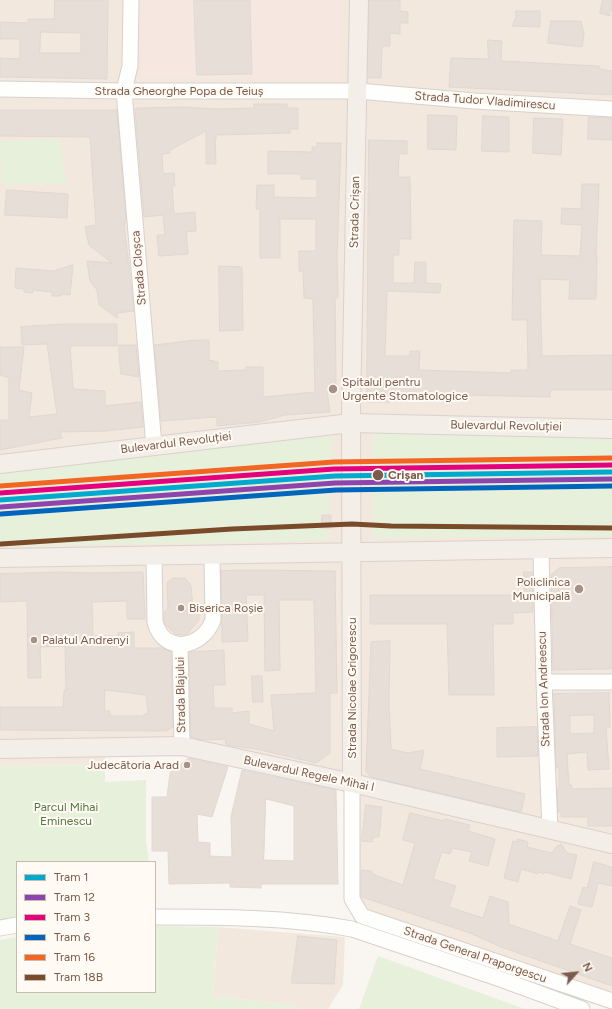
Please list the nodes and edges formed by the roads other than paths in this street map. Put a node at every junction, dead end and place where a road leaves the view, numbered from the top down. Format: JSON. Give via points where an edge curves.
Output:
{"nodes":[{"id":1,"x":131,"y":0,"type":"edge"},
{"id":2,"x":359,"y":0,"type":"edge"},
{"id":3,"x":0,"y":89,"type":"edge"},
{"id":4,"x":124,"y":91,"type":"junction"},
{"id":5,"x":358,"y":92,"type":"junction"},
{"id":6,"x":612,"y":109,"type":"edge"},
{"id":7,"x":351,"y":423,"type":"junction"},
{"id":8,"x":612,"y":429,"type":"edge"},
{"id":9,"x":154,"y":446,"type":"junction"},
{"id":10,"x":0,"y":464,"type":"edge"},
{"id":11,"x":612,"y":548,"type":"edge"},
{"id":12,"x":541,"y":550,"type":"junction"},
{"id":13,"x":352,"y":553,"type":"junction"},
{"id":14,"x":212,"y":555,"type":"junction"},
{"id":15,"x":154,"y":556,"type":"junction"},
{"id":16,"x":0,"y":558,"type":"edge"},
{"id":17,"x":180,"y":645,"type":"junction"},
{"id":18,"x":544,"y":682,"type":"junction"},
{"id":19,"x":612,"y":682,"type":"edge"},
{"id":20,"x":182,"y":746,"type":"junction"},
{"id":21,"x":0,"y":749,"type":"edge"},
{"id":22,"x":352,"y":783,"type":"junction"},
{"id":23,"x":550,"y":829,"type":"junction"},
{"id":24,"x":612,"y":844,"type":"edge"},
{"id":25,"x":362,"y":916,"type":"joint"},
{"id":26,"x":156,"y":917,"type":"edge"},
{"id":27,"x":16,"y":925,"type":"edge"},
{"id":28,"x":0,"y":928,"type":"edge"},
{"id":29,"x":612,"y":1001,"type":"edge"},
{"id":30,"x":582,"y":1009,"type":"edge"}],
"edges":[{"from":1,"to":4,"type":"street","name":"Strada Cloșca","via":[[130,66]]},
{"from":2,"to":5,"type":"main road","name":"Strada Crișan"},
{"from":3,"to":4,"type":"street","name":"Strada Gheorghe Popa de Teiuș"},
{"from":4,"to":5,"type":"street","name":"Strada Gheorghe Popa de Teiuș"},
{"from":4,"to":9,"type":"street","name":"Strada Cloșca"},
{"from":5,"to":6,"type":"street","name":"Strada Tudor Vladimirescu"},
{"from":5,"to":7,"type":"main road","name":"Strada Crișan"},
{"from":7,"to":8,"type":"main road","name":"Bulevardul Revoluției"},
{"from":7,"to":9,"type":"main road","name":"Bulevardul Revoluției"},
{"from":7,"to":13,"type":"main road"},
{"from":9,"to":10,"type":"main road","name":"Bulevardul Revoluției"},
{"from":11,"to":12,"type":"main road"},
{"from":12,"to":13,"type":"main road"},
{"from":12,"to":18,"type":"street","name":"Strada Ion Andreescu"},
{"from":13,"to":14,"type":"main road"},
{"from":13,"to":22,"type":"main road","name":"Strada Nicolae Grigorescu"},
{"from":14,"to":15,"type":"main road"},
{"from":14,"to":17,"type":"street","via":[[211,628],[201,638]]},
{"from":15,"to":16,"type":"main road"},
{"from":15,"to":17,"type":"street","via":[[155,622],[160,633],[170,642]]},
{"from":17,"to":20,"type":"street","name":"Strada Blajului"},
{"from":18,"to":19,"type":"street"},
{"from":18,"to":23,"type":"street","name":"Strada Ion Andreescu"},
{"from":20,"to":21,"type":"main road","name":"Bulevardul Regele Mihai I"},
{"from":20,"to":22,"type":"main road","name":"Bulevardul Regele Mihai I"},
{"from":22,"to":23,"type":"main road","name":"Bulevardul Regele Mihai I"},
{"from":22,"to":25,"type":"street","name":"Strada Nicolae Grigorescu","via":[[352,899]]},
{"from":23,"to":24,"type":"main road","name":"Bulevardul Regele Mihai I"},
{"from":25,"to":29,"type":"street","name":"Strada General Praporgescu"},
{"from":26,"to":30,"type":"street","via":[[281,920],[352,929]]},
{"from":27,"to":28,"type":"street"}]}
